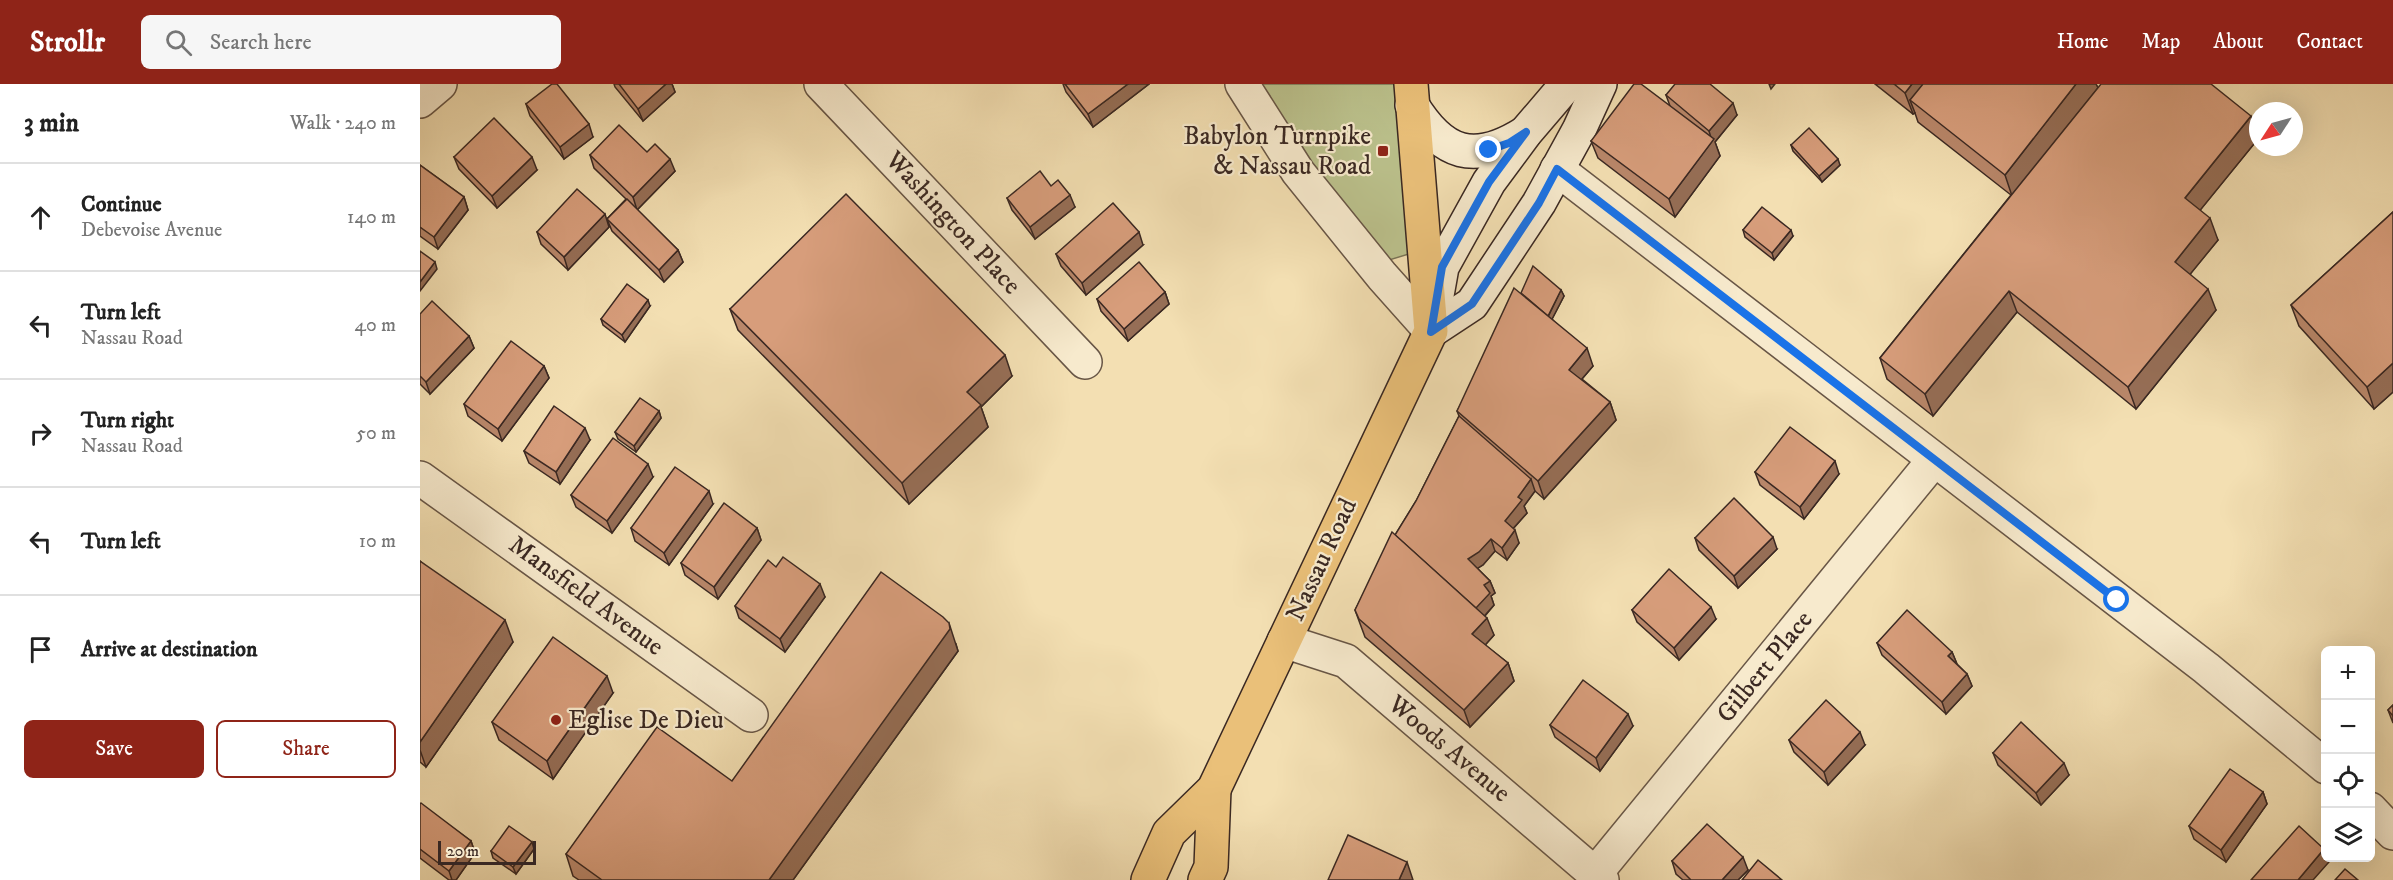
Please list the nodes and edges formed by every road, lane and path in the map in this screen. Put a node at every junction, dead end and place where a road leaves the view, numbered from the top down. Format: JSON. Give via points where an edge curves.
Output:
{"nodes":[{"id":1,"x":440,"y":84,"type":"edge"},
{"id":2,"x":821,"y":84,"type":"edge"},
{"id":3,"x":1242,"y":84,"type":"edge"},
{"id":4,"x":1567,"y":84,"type":"edge"},
{"id":5,"x":1600,"y":84,"type":"edge"},
{"id":6,"x":1411,"y":95,"type":"edge"},
{"id":7,"x":420,"y":101,"type":"edge"},
{"id":8,"x":1526,"y":132,"type":"junction"},
{"id":9,"x":1557,"y":169,"type":"junction"},
{"id":10,"x":1431,"y":332,"type":"junction"},
{"id":11,"x":1084,"y":362,"type":"dead end"},
{"id":12,"x":1934,"y":460,"type":"junction"},
{"id":13,"x":420,"y":478,"type":"edge"},
{"id":14,"x":1284,"y":641,"type":"junction"},
{"id":15,"x":751,"y":715,"type":"dead end"},
{"id":16,"x":2321,"y":764,"type":"edge"},
{"id":17,"x":1214,"y":789,"type":"junction"},
{"id":18,"x":2375,"y":814,"type":"edge"},
{"id":19,"x":2393,"y":833,"type":"edge"},
{"id":20,"x":1598,"y":877,"type":"edge"},
{"id":21,"x":1148,"y":880,"type":"edge"},
{"id":22,"x":1205,"y":880,"type":"edge"}],
"edges":[{"from":1,"to":7,"type":"street"},
{"from":2,"to":11,"type":"street","name":"Washington Place"},
{"from":3,"to":10,"type":"street","via":[[1298,172]]},
{"from":4,"to":8,"type":"street","name":"Nassau Road"},
{"from":5,"to":9,"type":"street"},
{"from":6,"to":8,"type":"street","via":[[1430,130],[1454,148],[1472,153],[1509,143]]},
{"from":6,"to":10,"type":"main road"},
{"from":8,"to":10,"type":"street","name":"Nassau Road","via":[[1489,182],[1442,267]]},
{"from":9,"to":10,"type":"street","via":[[1472,304]]},
{"from":9,"to":12,"type":"street"},
{"from":10,"to":14,"type":"main road","name":"Nassau Road"},
{"from":12,"to":16,"type":"street","via":[[2206,668]]},
{"from":12,"to":20,"type":"street","name":"Gilbert Place"},
{"from":13,"to":15,"type":"street","name":"Mansfield Avenue"},
{"from":14,"to":17,"type":"main road","name":"Nassau Road"},
{"from":14,"to":20,"type":"street","name":"Woods Avenue","via":[[1346,661]]},
{"from":17,"to":21,"type":"main road","name":"Nassau Road","via":[[1169,833]]},
{"from":17,"to":22,"type":"main road","name":"Nassau Road","via":[[1211,867]]},
{"from":18,"to":19,"type":"street"}]}
